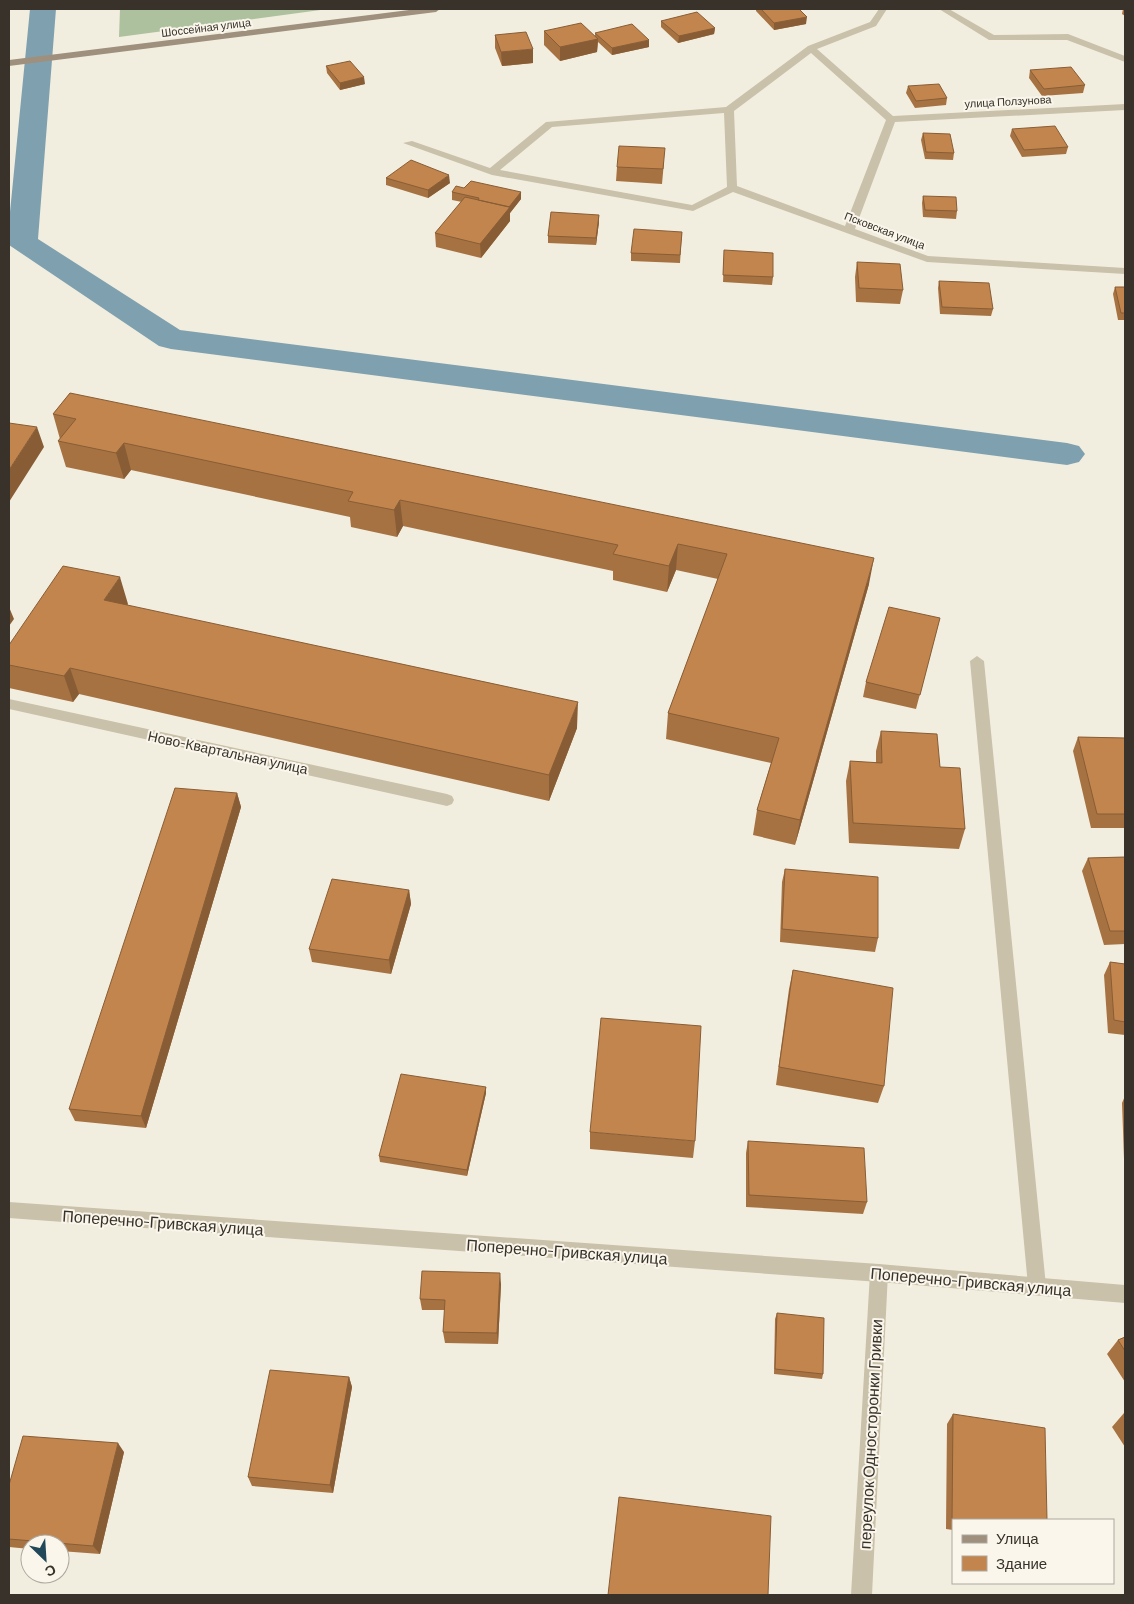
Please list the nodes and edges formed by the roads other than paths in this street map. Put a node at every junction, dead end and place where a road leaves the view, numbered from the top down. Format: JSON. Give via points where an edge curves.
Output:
{"nodes":[{"id":1,"x":436,"y":9,"type":"edge"},
{"id":2,"x":883,"y":9,"type":"edge"},
{"id":3,"x":942,"y":9,"type":"edge"},
{"id":4,"x":811,"y":48,"type":"junction"},
{"id":5,"x":1125,"y":60,"type":"edge"},
{"id":6,"x":9,"y":63,"type":"edge"},
{"id":7,"x":1125,"y":107,"type":"edge"},
{"id":8,"x":729,"y":110,"type":"junction"},
{"id":9,"x":892,"y":120,"type":"junction"},
{"id":10,"x":408,"y":143,"type":"dead end"},
{"id":11,"x":492,"y":172,"type":"junction"},
{"id":12,"x":732,"y":188,"type":"junction"},
{"id":13,"x":849,"y":230,"type":"junction"},
{"id":14,"x":1125,"y":271,"type":"edge"},
{"id":15,"x":977,"y":661,"type":"dead end"},
{"id":16,"x":9,"y":704,"type":"edge"},
{"id":17,"x":447,"y":800,"type":"dead end"},
{"id":18,"x":9,"y":1210,"type":"edge"},
{"id":19,"x":879,"y":1273,"type":"junction"},
{"id":20,"x":1037,"y":1286,"type":"junction"},
{"id":21,"x":1125,"y":1294,"type":"edge"},
{"id":22,"x":861,"y":1595,"type":"edge"}],
"edges":[{"from":1,"to":6,"type":"street","name":"Шоссейная улица"},
{"from":2,"to":4,"type":"street","via":[[873,24]]},
{"from":3,"to":5,"type":"street","via":[[992,38],[1068,38]]},
{"from":4,"to":8,"type":"street"},
{"from":4,"to":9,"type":"street"},
{"from":7,"to":9,"type":"street","name":"улица Ползунова"},
{"from":8,"to":11,"type":"street","via":[[549,124]]},
{"from":8,"to":12,"type":"street"},
{"from":9,"to":13,"type":"street"},
{"from":10,"to":11,"type":"street"},
{"from":11,"to":12,"type":"street","via":[[693,208]]},
{"from":12,"to":13,"type":"street","name":"Псковская улица"},
{"from":13,"to":14,"type":"street","name":"Псковская улица","via":[[927,259]]},
{"from":15,"to":20,"type":"street"},
{"from":16,"to":17,"type":"street","name":"Ново-Квартальная улица"},
{"from":18,"to":19,"type":"street","name":"Поперечно-Гривская улица"},
{"from":19,"to":20,"type":"street","name":"Поперечно-Гривская улица"},
{"from":19,"to":22,"type":"street","name":"переулок Односторонки Гривки"},
{"from":20,"to":21,"type":"street","name":"Поперечно-Гривская улица"}]}
